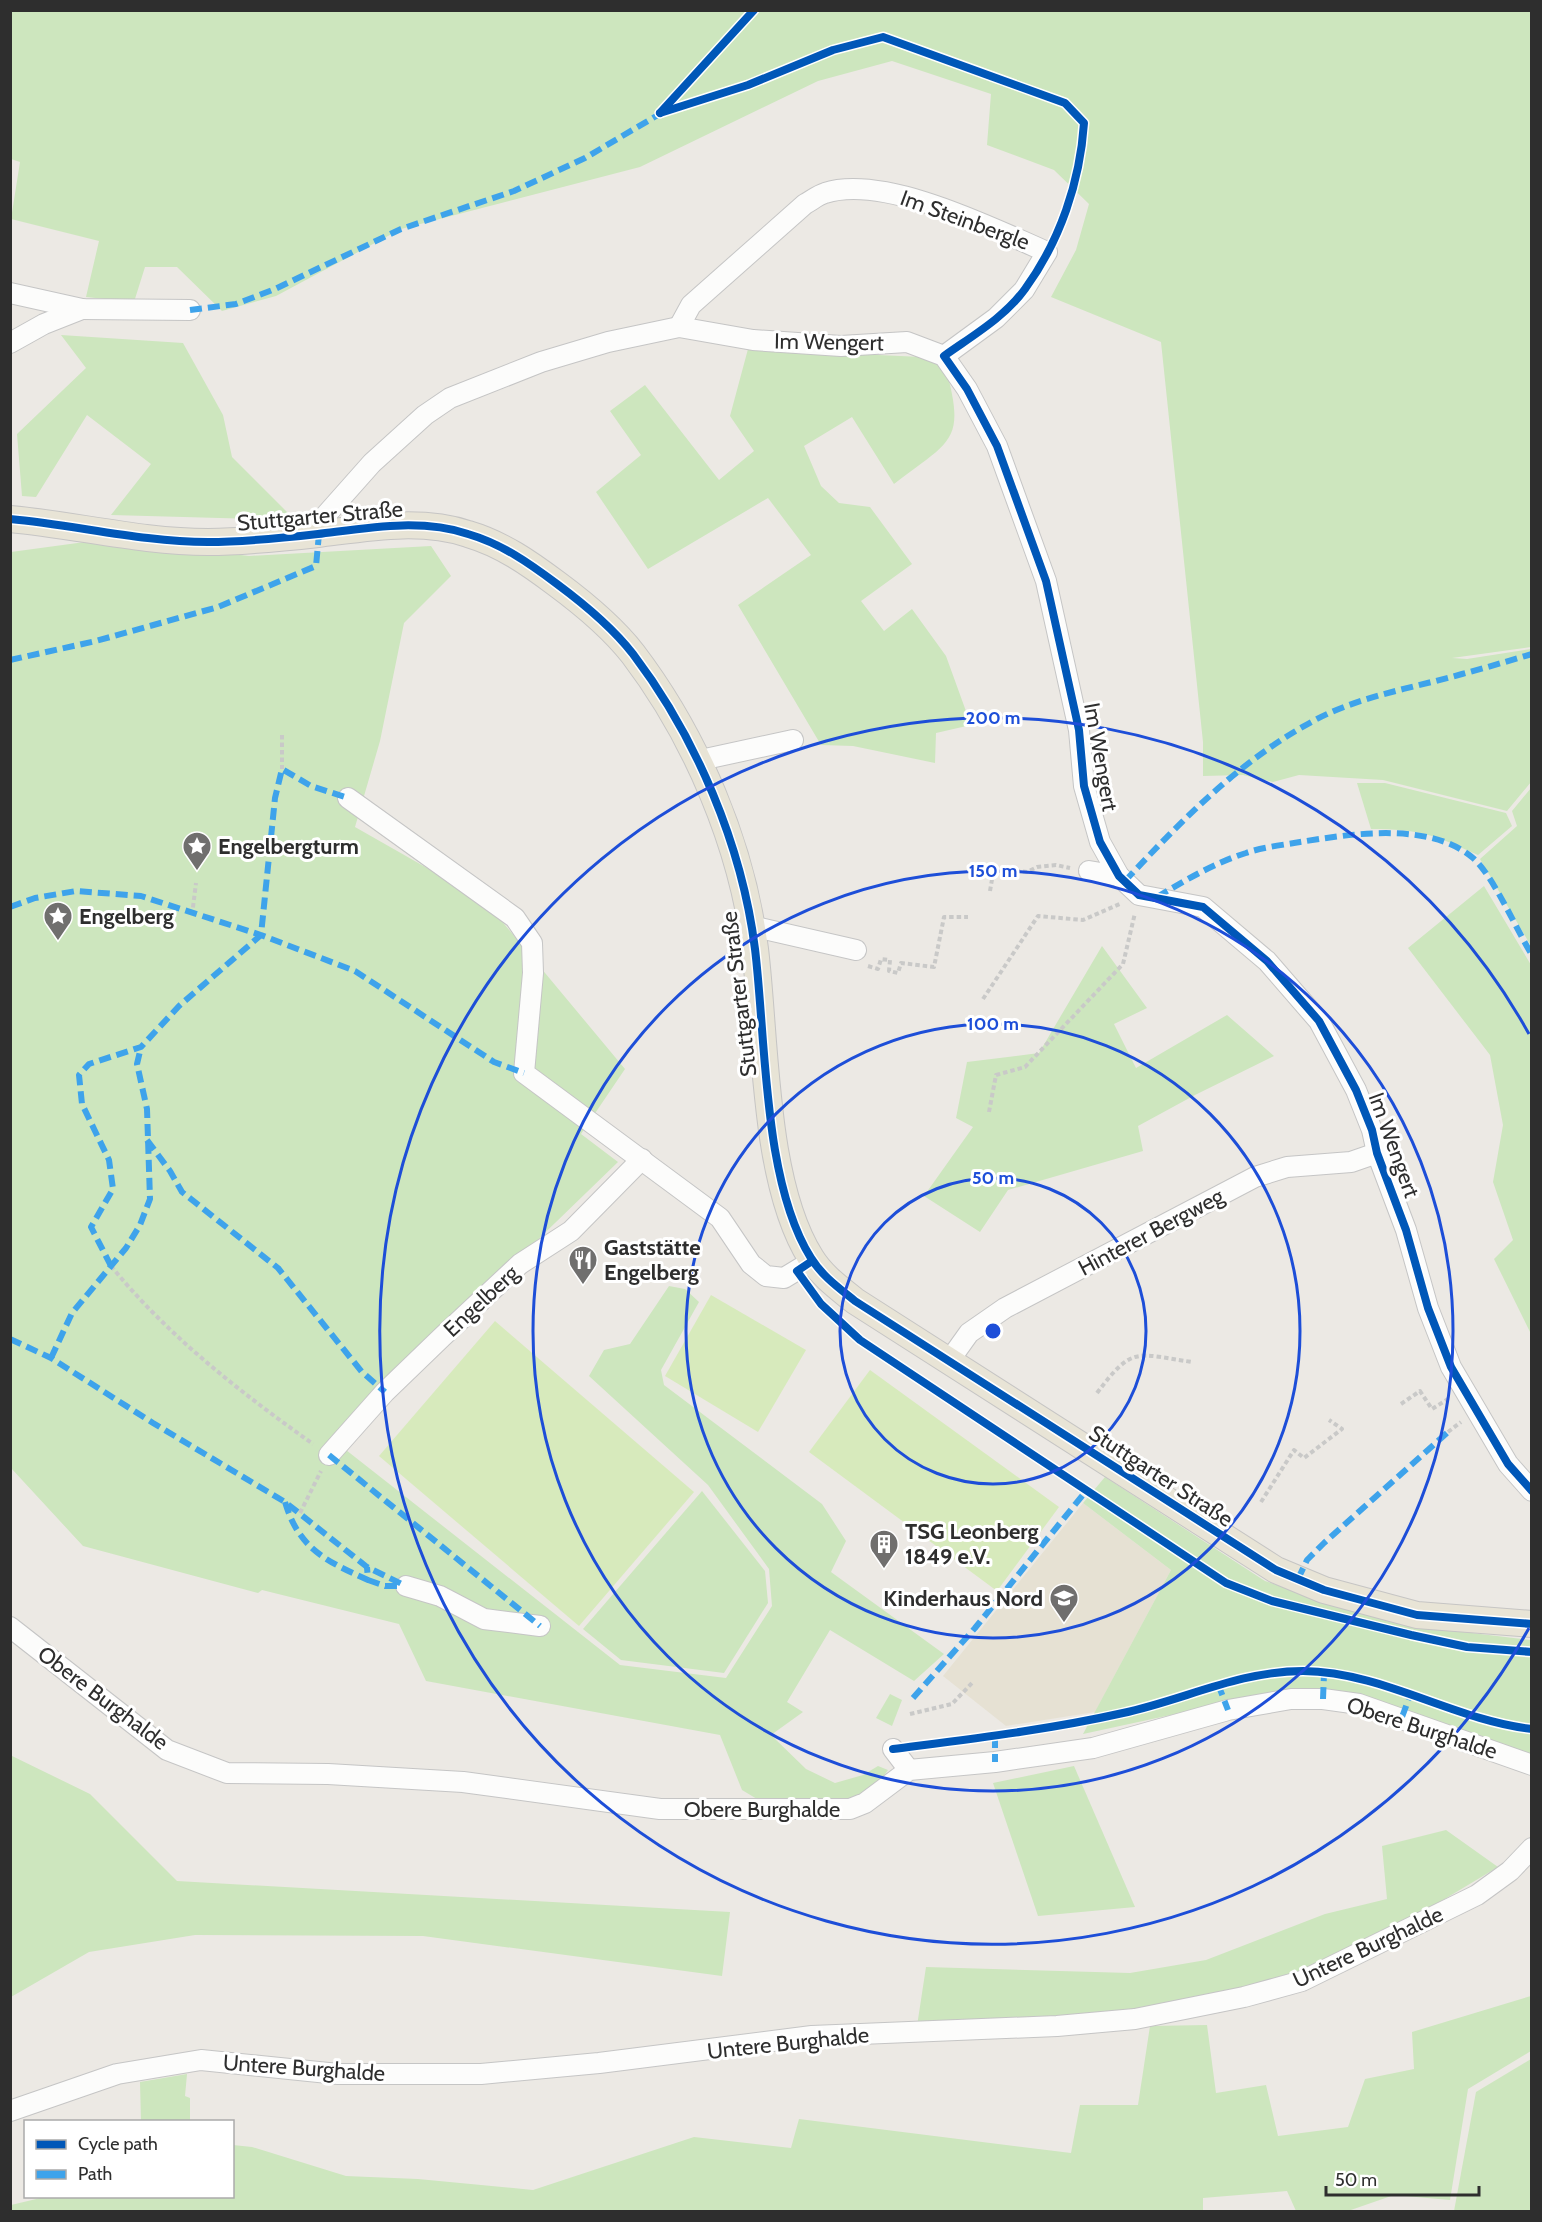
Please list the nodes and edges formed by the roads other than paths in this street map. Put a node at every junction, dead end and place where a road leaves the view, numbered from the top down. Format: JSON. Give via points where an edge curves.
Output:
{"nodes":[{"id":1,"x":10,"y":293,"type":"edge"},
{"id":2,"x":82,"y":309,"type":"junction"},
{"id":3,"x":190,"y":310,"type":"dead end"},
{"id":4,"x":679,"y":327,"type":"junction"},
{"id":5,"x":10,"y":343,"type":"edge"},
{"id":6,"x":944,"y":356,"type":"junction"},
{"id":7,"x":10,"y":519,"type":"edge"},
{"id":8,"x":320,"y":534,"type":"junction"},
{"id":9,"x":793,"y":740,"type":"dead end"},
{"id":10,"x":696,"y":760,"type":"junction"},
{"id":11,"x":348,"y":798,"type":"dead end"},
{"id":12,"x":1089,"y":871,"type":"road end"},
{"id":13,"x":1119,"y":876,"type":"junction"},
{"id":14,"x":751,"y":926,"type":"junction"},
{"id":15,"x":856,"y":950,"type":"road end"},
{"id":16,"x":1377,"y":1153,"type":"junction"},
{"id":17,"x":642,"y":1159,"type":"junction"},
{"id":18,"x":812,"y":1261,"type":"junction"},
{"id":19,"x":949,"y":1361,"type":"junction"},
{"id":20,"x":329,"y":1455,"type":"road end"},
{"id":21,"x":1532,"y":1491,"type":"edge"},
{"id":22,"x":406,"y":1586,"type":"dead end"},
{"id":23,"x":1532,"y":1624,"type":"edge"},
{"id":24,"x":540,"y":1626,"type":"dead end"},
{"id":25,"x":10,"y":1627,"type":"edge"},
{"id":26,"x":893,"y":1749,"type":"dead end"},
{"id":27,"x":1532,"y":1765,"type":"edge"},
{"id":28,"x":909,"y":1770,"type":"junction"},
{"id":29,"x":1532,"y":1848,"type":"edge"},
{"id":30,"x":10,"y":2111,"type":"edge"}],
"edges":[{"from":1,"to":2,"type":"street"},
{"from":2,"to":3,"type":"street"},
{"from":2,"to":5,"type":"street"},
{"from":4,"to":6,"type":"street","name":"Im Wengert","via":[[753,340],[841,346],[907,342]]},
{"from":4,"to":6,"type":"street","name":"Im Steinbergle","via":[[691,305],[805,204],[825,193],[892,193],[1047,252],[1024,290],[996,318]]},
{"from":4,"to":8,"type":"street","name":"Im Wengert","via":[[608,342],[542,362],[450,398],[372,463],[325,516]]},
{"from":6,"to":13,"type":"street","name":"Im Wengert","via":[[967,389],[997,446],[1046,581],[1078,730],[1084,786],[1100,842]]},
{"from":7,"to":8,"type":"main road","name":"Stuttgarter Straße","via":[[206,542]]},
{"from":8,"to":10,"type":"main road","name":"Stuttgarter Straße","via":[[370,527],[425,526],[465,532],[503,547],[580,601],[618,637],[663,700]]},
{"from":9,"to":10,"type":"street"},
{"from":10,"to":14,"type":"main road","name":"Stuttgarter Straße","via":[[725,827]]},
{"from":11,"to":17,"type":"street","via":[[515,918],[532,943],[524,1073]]},
{"from":12,"to":13,"type":"street"},
{"from":13,"to":16,"type":"street","name":"Im Wengert","via":[[1139,895],[1203,907],[1267,961],[1319,1021],[1356,1090]]},
{"from":14,"to":15,"type":"street"},
{"from":14,"to":18,"type":"main road","name":"Stuttgarter Straße","via":[[778,1164],[796,1232]]},
{"from":16,"to":19,"type":"street","name":"Hinterer Bergweg","via":[[1351,1162],[1287,1167],[1254,1177],[1005,1308],[969,1333]]},
{"from":16,"to":21,"type":"street","name":"Im Wengert","via":[[1451,1367],[1508,1464]]},
{"from":17,"to":18,"type":"street","via":[[720,1218],[751,1264],[766,1276],[784,1278]]},
{"from":17,"to":20,"type":"street","name":"Engelberg","via":[[571,1231],[520,1264],[450,1329],[385,1392]]},
{"from":18,"to":19,"type":"main road","name":"Stuttgarter Straße","via":[[855,1301]]},
{"from":19,"to":23,"type":"main road","name":"Stuttgarter Straße","via":[[1276,1570],[1324,1590],[1417,1615]]},
{"from":22,"to":24,"type":"street","via":[[440,1596],[484,1619]]},
{"from":25,"to":28,"type":"street","name":"Obere Burghalde","via":[[167,1750],[227,1773],[463,1782],[660,1809],[850,1809],[865,1803]]},
{"from":26,"to":28,"type":"street"},
{"from":27,"to":28,"type":"street","name":"Obere Burghalde","via":[[1391,1714],[1323,1699],[1258,1703],[1093,1748]]},
{"from":29,"to":30,"type":"street","name":"Untere Burghalde","via":[[1478,1895],[1302,1981],[1135,2019],[812,2036],[481,2074],[338,2074],[201,2060],[117,2074]]}]}
